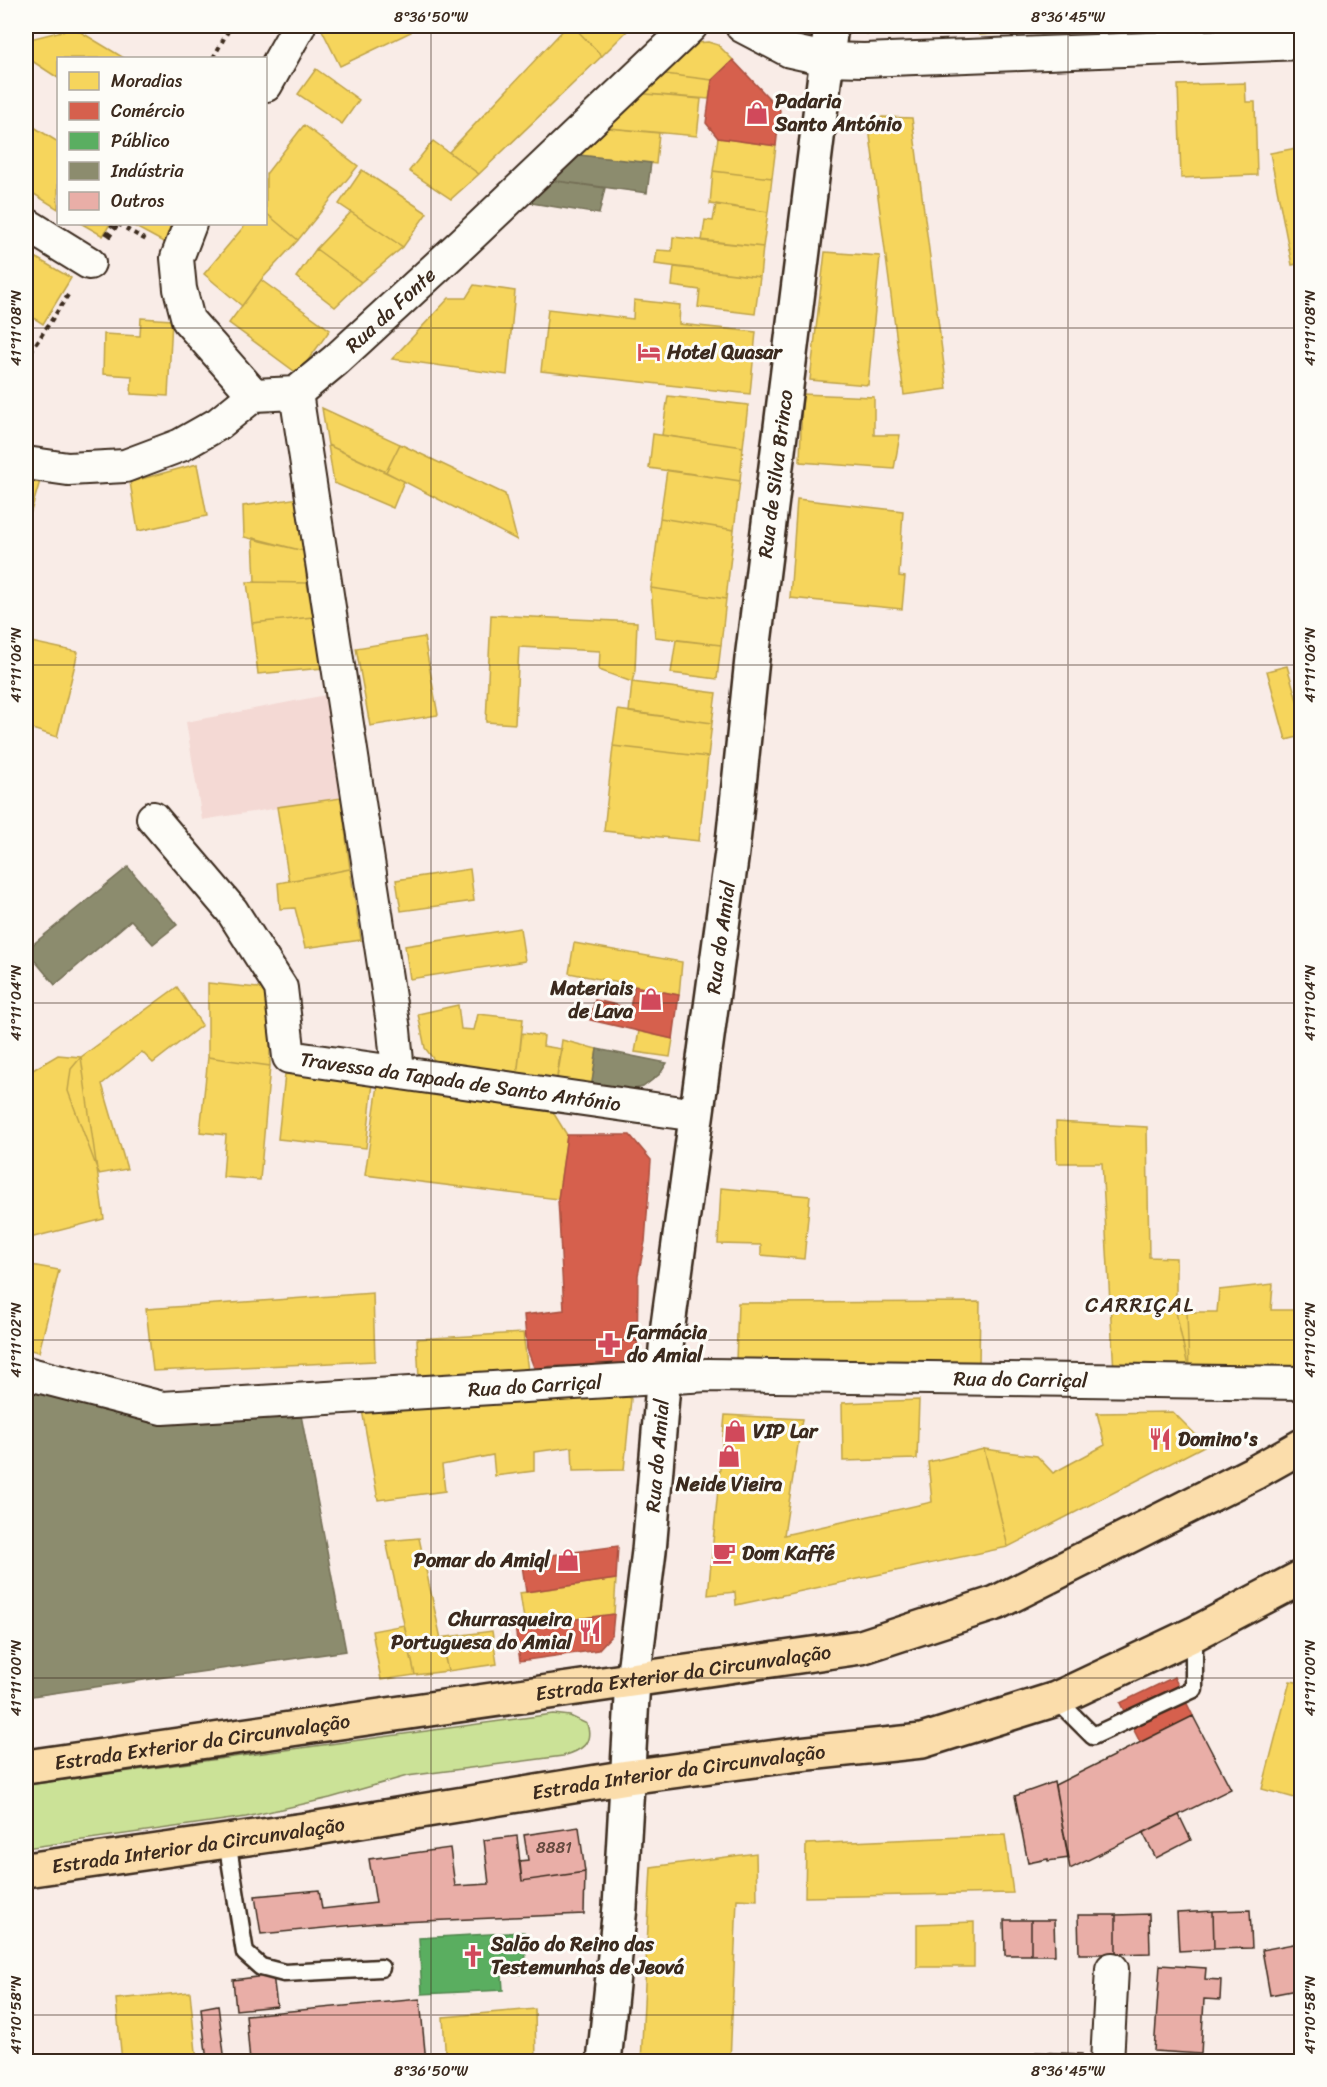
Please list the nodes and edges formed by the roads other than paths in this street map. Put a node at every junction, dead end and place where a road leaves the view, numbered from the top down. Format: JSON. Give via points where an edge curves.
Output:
{"nodes":[{"id":1,"x":299,"y":26,"type":"edge"},
{"id":2,"x":691,"y":26,"type":"edge"},
{"id":3,"x":742,"y":26,"type":"edge"},
{"id":4,"x":831,"y":26,"type":"edge"},
{"id":5,"x":1298,"y":37,"type":"edge"},
{"id":6,"x":826,"y":58,"type":"junction"},
{"id":7,"x":267,"y":83,"type":"edge"},
{"id":8,"x":26,"y":224,"type":"edge"},
{"id":9,"x":190,"y":225,"type":"edge"},
{"id":10,"x":89,"y":263,"type":"dead end"},
{"id":11,"x":296,"y":393,"type":"junction"},
{"id":12,"x":254,"y":395,"type":"junction"},
{"id":13,"x":26,"y":462,"type":"edge"},
{"id":14,"x":153,"y":818,"type":"dead end"},
{"id":15,"x":732,"y":852,"type":"joint"},
{"id":16,"x":398,"y":1072,"type":"junction"},
{"id":17,"x":696,"y":1115,"type":"junction"},
{"id":18,"x":26,"y":1373,"type":"edge"},
{"id":19,"x":662,"y":1378,"type":"junction"},
{"id":20,"x":1302,"y":1383,"type":"edge"},
{"id":21,"x":1302,"y":1446,"type":"edge"},
{"id":22,"x":1302,"y":1577,"type":"edge"},
{"id":23,"x":1194,"y":1634,"type":"junction"},
{"id":24,"x":633,"y":1680,"type":"junction"},
{"id":25,"x":1056,"y":1699,"type":"junction"},
{"id":26,"x":26,"y":1767,"type":"edge"},
{"id":27,"x":628,"y":1778,"type":"junction"},
{"id":28,"x":227,"y":1841,"type":"junction"},
{"id":29,"x":26,"y":1870,"type":"edge"},
{"id":30,"x":381,"y":1968,"type":"dead end"},
{"id":31,"x":1112,"y":1969,"type":"dead end"},
{"id":32,"x":604,"y":2061,"type":"edge"},
{"id":33,"x":1107,"y":2061,"type":"edge"}],
"edges":[{"from":1,"to":7,"type":"street"},
{"from":2,"to":11,"type":"street","name":"Rua da Fonte","via":[[455,250]]},
{"from":3,"to":6,"type":"street","via":[[790,51]]},
{"from":4,"to":6,"type":"main road","name":"Rua de Silva Brinco"},
{"from":5,"to":6,"type":"street","via":[[864,60]]},
{"from":6,"to":15,"type":"main road","name":"Rua de Silva Brinco"},
{"from":8,"to":10,"type":"street"},
{"from":9,"to":12,"type":"street","via":[[177,258],[188,320]]},
{"from":11,"to":12,"type":"street"},
{"from":11,"to":16,"type":"street"},
{"from":12,"to":13,"type":"street","via":[[218,424],[181,446],[125,465],[68,469]]},
{"from":14,"to":16,"type":"street","name":"Travessa da Tapada de Santo António","via":[[232,911],[281,988],[289,1056]]},
{"from":15,"to":17,"type":"main road","name":"Rua do Amial"},
{"from":16,"to":17,"type":"street","name":"Travessa da Tapada de Santo António"},
{"from":17,"to":19,"type":"main road","name":"Rua do Amial"},
{"from":18,"to":19,"type":"street","name":"Rua do Carriçal","via":[[162,1408]]},
{"from":19,"to":20,"type":"street","name":"Rua do Carriçal","via":[[707,1375]]},
{"from":19,"to":24,"type":"main road","name":"Rua do Amial","via":[[649,1551]]},
{"from":21,"to":24,"type":"main road","name":"Estrada Exterior da Circunvalação","via":[[996,1603],[861,1647]]},
{"from":22,"to":23,"type":"main road","name":"Estrada Interior da Circunvalação"},
{"from":23,"to":25,"type":"main road","name":"Estrada Interior da Circunvalação"},
{"from":23,"to":25,"type":"lane","via":[[1194,1689],[1173,1699],[1093,1736]]},
{"from":24,"to":26,"type":"main road","name":"Estrada Exterior da Circunvalação"},
{"from":24,"to":27,"type":"main road","name":"Rua do Amial"},
{"from":25,"to":27,"type":"main road","name":"Estrada Interior da Circunvalação","via":[[922,1741]]},
{"from":27,"to":28,"type":"main road","name":"Estrada Interior da Circunvalação"},
{"from":27,"to":32,"type":"main road","name":"Rua do Amial"},
{"from":28,"to":29,"type":"main road","name":"Estrada Interior da Circunvalação"},
{"from":28,"to":30,"type":"lane","via":[[245,1953],[261,1967],[284,1973]]},
{"from":31,"to":33,"type":"street"}]}
